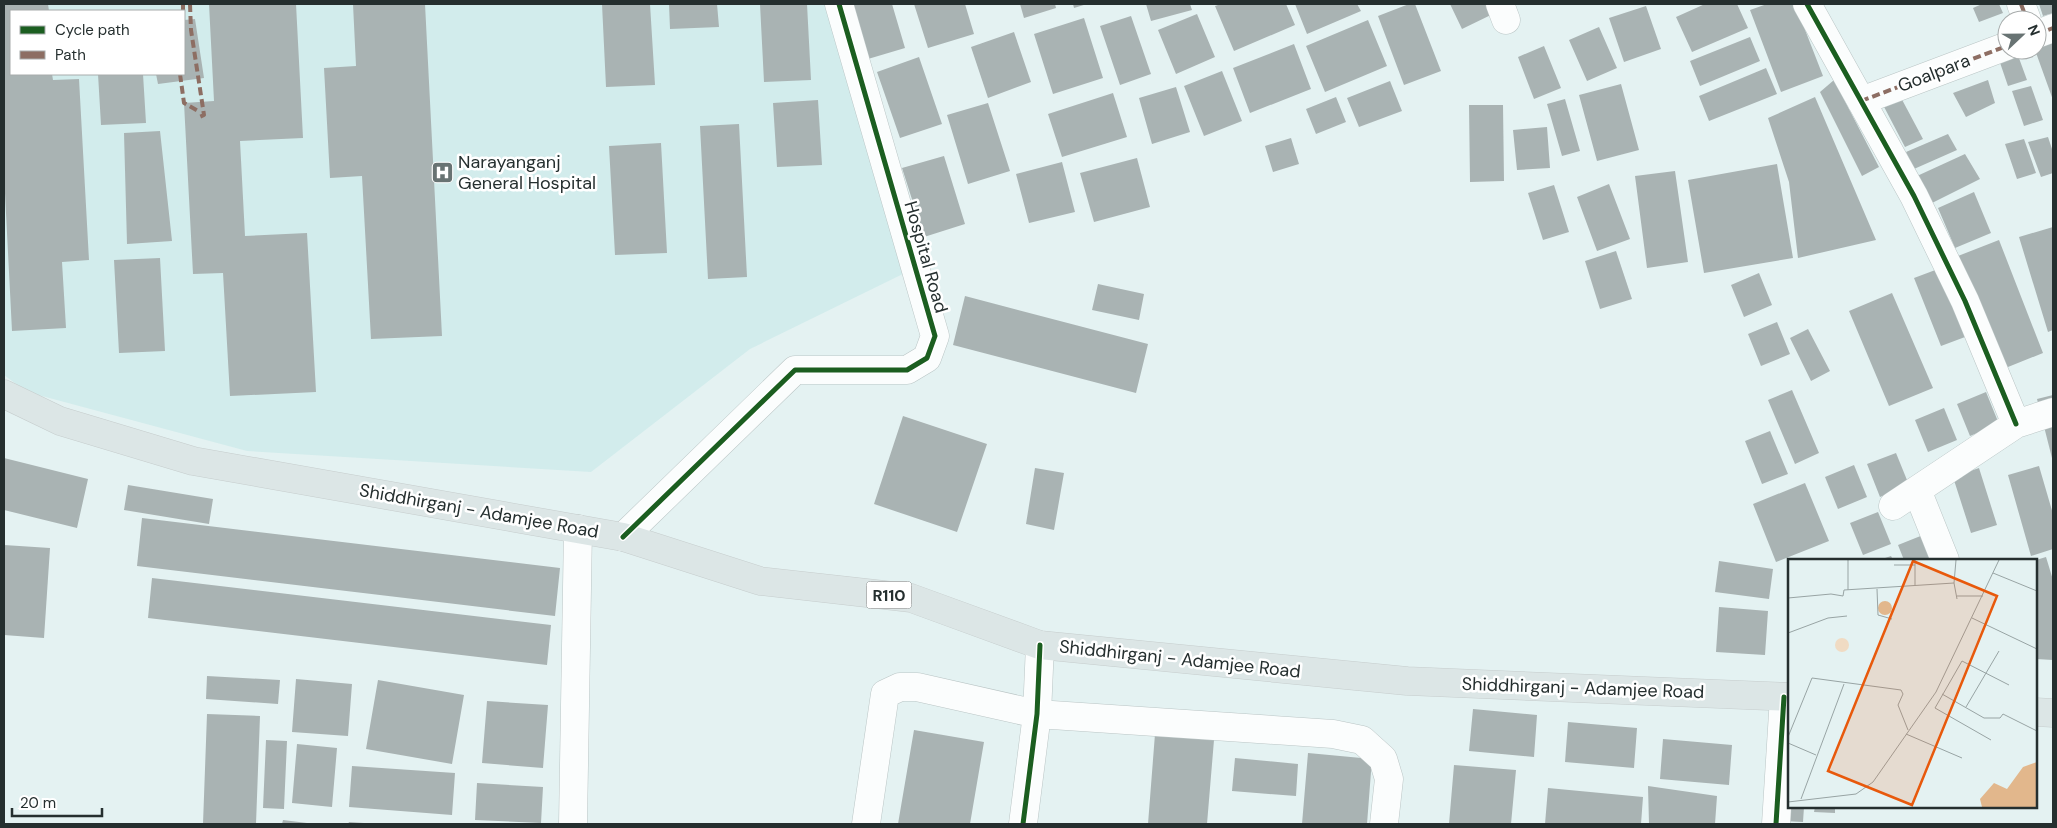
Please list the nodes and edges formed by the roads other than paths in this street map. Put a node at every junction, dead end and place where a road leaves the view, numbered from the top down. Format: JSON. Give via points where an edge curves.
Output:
{"nodes":[{"id":1,"x":840,"y":4,"type":"edge"},
{"id":2,"x":1807,"y":4,"type":"edge"},
{"id":3,"x":1997,"y":50,"type":"edge"},
{"id":4,"x":1861,"y":101,"type":"junction"},
{"id":5,"x":4,"y":394,"type":"edge"},
{"id":6,"x":2053,"y":412,"type":"edge"},
{"id":7,"x":2016,"y":424,"type":"junction"},
{"id":8,"x":1917,"y":490,"type":"junction"},
{"id":9,"x":1893,"y":506,"type":"dead end"},
{"id":10,"x":578,"y":529,"type":"junction"},
{"id":11,"x":623,"y":537,"type":"junction"},
{"id":12,"x":1945,"y":559,"type":"edge"},
{"id":13,"x":1040,"y":645,"type":"junction"},
{"id":14,"x":1786,"y":697,"type":"edge"},
{"id":15,"x":2037,"y":712,"type":"edge"},
{"id":16,"x":2053,"y":713,"type":"edge"},
{"id":17,"x":1037,"y":714,"type":"junction"},
{"id":18,"x":573,"y":824,"type":"edge"},
{"id":19,"x":866,"y":824,"type":"edge"},
{"id":20,"x":1023,"y":824,"type":"edge"},
{"id":21,"x":1384,"y":824,"type":"edge"},
{"id":22,"x":1776,"y":824,"type":"edge"}],
"edges":[{"from":1,"to":11,"type":"street","name":"Hospital Road","via":[[935,336],[926,358],[907,370],[795,370]]},
{"from":2,"to":4,"type":"street"},
{"from":3,"to":4,"type":"street","name":"Goalpara"},
{"from":4,"to":7,"type":"street","via":[[1914,196],[1965,301]]},
{"from":5,"to":10,"type":"main road","name":"Shiddhirganj - Adamjee Road","number":"R110","via":[[60,421],[194,461]]},
{"from":6,"to":7,"type":"street"},
{"from":7,"to":8,"type":"street"},
{"from":8,"to":9,"type":"street"},
{"from":8,"to":12,"type":"street"},
{"from":10,"to":11,"type":"main road","name":"Shiddhirganj - Adamjee Road","number":"R110"},
{"from":10,"to":18,"type":"street"},
{"from":11,"to":13,"type":"main road","name":"Shiddhirganj - Adamjee Road","number":"R110","via":[[760,581],[911,598]]},
{"from":13,"to":14,"type":"main road","name":"Shiddhirganj - Adamjee Road","number":"R110","via":[[1407,681]]},
{"from":13,"to":17,"type":"street"},
{"from":14,"to":22,"type":"street"},
{"from":15,"to":16,"type":"main road"},
{"from":17,"to":19,"type":"street","via":[[917,687],[900,687],[885,694]]},
{"from":17,"to":20,"type":"street"},
{"from":17,"to":21,"type":"street","via":[[1333,734],[1362,740],[1383,758],[1389,779]]}]}
